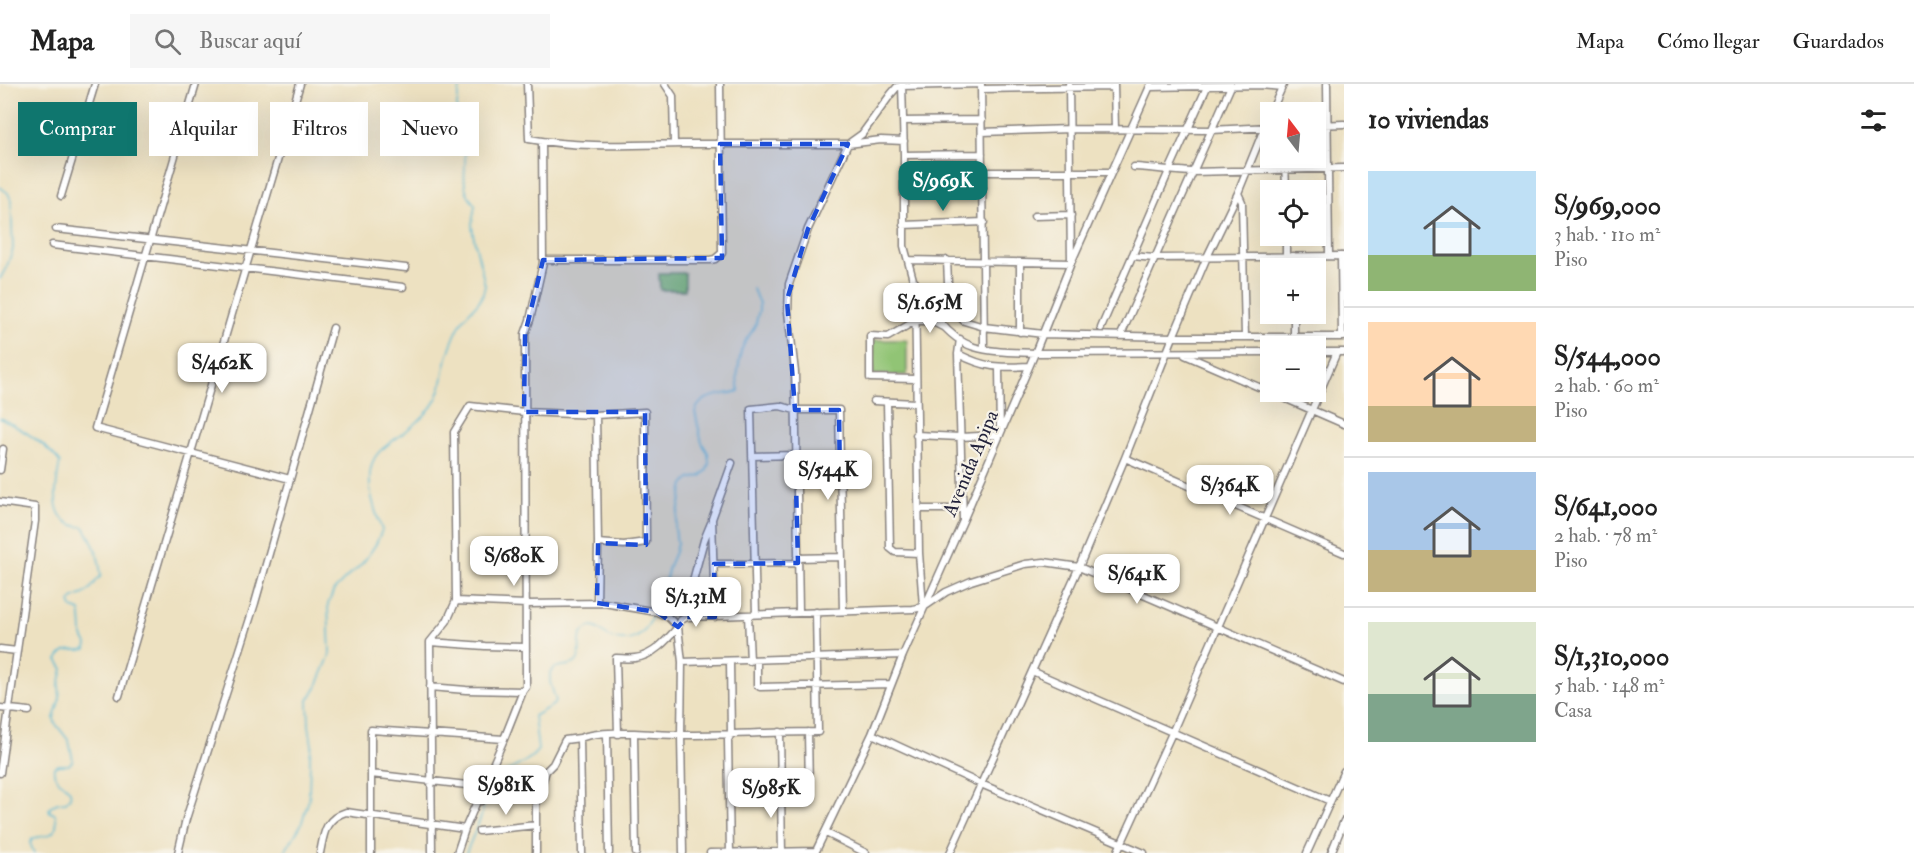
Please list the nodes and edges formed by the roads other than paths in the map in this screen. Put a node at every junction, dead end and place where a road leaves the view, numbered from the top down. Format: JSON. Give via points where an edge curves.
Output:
{"nodes":[{"id":1,"x":95,"y":84,"type":"edge"},
{"id":2,"x":196,"y":84,"type":"edge"},
{"id":3,"x":300,"y":84,"type":"edge"},
{"id":4,"x":527,"y":84,"type":"edge"},
{"id":5,"x":665,"y":84,"type":"edge"},
{"id":6,"x":720,"y":84,"type":"edge"},
{"id":7,"x":1327,"y":84,"type":"edge"},
{"id":8,"x":902,"y":85,"type":"edge"},
{"id":9,"x":1069,"y":85,"type":"edge"},
{"id":10,"x":1114,"y":85,"type":"edge"},
{"id":11,"x":1150,"y":85,"type":"edge"},
{"id":12,"x":1283,"y":85,"type":"edge"},
{"id":13,"x":1231,"y":86,"type":"junction"},
{"id":14,"x":1208,"y":87,"type":"junction"},
{"id":15,"x":982,"y":89,"type":"junction"},
{"id":16,"x":1276,"y":102,"type":"edge"},
{"id":17,"x":982,"y":120,"type":"junction"},
{"id":18,"x":903,"y":121,"type":"junction"},
{"id":19,"x":1344,"y":124,"type":"edge"},
{"id":20,"x":1327,"y":125,"type":"junction"},
{"id":21,"x":1260,"y":128,"type":"edge"},
{"id":22,"x":1070,"y":129,"type":"junction"},
{"id":23,"x":1130,"y":129,"type":"junction"},
{"id":24,"x":1188,"y":129,"type":"junction"},
{"id":25,"x":1114,"y":130,"type":"junction"},
{"id":26,"x":1211,"y":130,"type":"junction"},
{"id":27,"x":982,"y":132,"type":"junction"},
{"id":28,"x":542,"y":141,"type":"junction"},
{"id":29,"x":904,"y":141,"type":"junction"},
{"id":30,"x":674,"y":144,"type":"junction"},
{"id":31,"x":720,"y":144,"type":"junction"},
{"id":32,"x":848,"y":144,"type":"junction"},
{"id":33,"x":1260,"y":144,"type":"edge"},
{"id":34,"x":982,"y":154,"type":"junction"},
{"id":35,"x":904,"y":155,"type":"junction"},
{"id":36,"x":1134,"y":167,"type":"dead end"},
{"id":37,"x":1286,"y":168,"type":"joint"},
{"id":38,"x":1327,"y":168,"type":"junction"},
{"id":39,"x":1344,"y":168,"type":"edge"},
{"id":40,"x":1247,"y":170,"type":"junction"},
{"id":41,"x":1169,"y":171,"type":"junction"},
{"id":42,"x":983,"y":172,"type":"junction"},
{"id":43,"x":1070,"y":172,"type":"junction"},
{"id":44,"x":1110,"y":172,"type":"junction"},
{"id":45,"x":1193,"y":172,"type":"junction"},
{"id":46,"x":1286,"y":180,"type":"edge"},
{"id":47,"x":983,"y":188,"type":"junction"},
{"id":48,"x":904,"y":191,"type":"junction"},
{"id":49,"x":1238,"y":193,"type":"junction"},
{"id":50,"x":61,"y":196,"type":"dead end"},
{"id":51,"x":1071,"y":215,"type":"junction"},
{"id":52,"x":1034,"y":216,"type":"dead end"},
{"id":53,"x":984,"y":222,"type":"junction"},
{"id":54,"x":903,"y":225,"type":"junction"},
{"id":55,"x":56,"y":229,"type":"dead end"},
{"id":56,"x":151,"y":239,"type":"junction"},
{"id":57,"x":51,"y":245,"type":"dead end"},
{"id":58,"x":1288,"y":246,"type":"edge"},
{"id":59,"x":251,"y":251,"type":"junction"},
{"id":60,"x":1329,"y":255,"type":"junction"},
{"id":61,"x":146,"y":256,"type":"junction"},
{"id":62,"x":1132,"y":256,"type":"junction"},
{"id":63,"x":1289,"y":256,"type":"junction"},
{"id":64,"x":1343,"y":256,"type":"edge"},
{"id":65,"x":1207,"y":257,"type":"junction"},
{"id":66,"x":1244,"y":257,"type":"junction"},
{"id":67,"x":1154,"y":258,"type":"junction"},
{"id":68,"x":543,"y":260,"type":"junction"},
{"id":69,"x":908,"y":260,"type":"junction"},
{"id":70,"x":947,"y":260,"type":"junction"},
{"id":71,"x":984,"y":261,"type":"junction"},
{"id":72,"x":1020,"y":262,"type":"junction"},
{"id":73,"x":1071,"y":262,"type":"junction"},
{"id":74,"x":246,"y":268,"type":"junction"},
{"id":75,"x":406,"y":268,"type":"dead end"},
{"id":76,"x":914,"y":279,"type":"junction"},
{"id":77,"x":403,"y":287,"type":"dead end"},
{"id":78,"x":915,"y":321,"type":"junction"},
{"id":79,"x":1294,"y":324,"type":"edge"},
{"id":80,"x":984,"y":327,"type":"junction"},
{"id":81,"x":333,"y":328,"type":"dead end"},
{"id":82,"x":1101,"y":328,"type":"dead end"},
{"id":83,"x":949,"y":330,"type":"junction"},
{"id":84,"x":1020,"y":332,"type":"junction"},
{"id":85,"x":1043,"y":334,"type":"junction"},
{"id":86,"x":1121,"y":335,"type":"junction"},
{"id":87,"x":1294,"y":336,"type":"edge"},
{"id":88,"x":1173,"y":337,"type":"junction"},
{"id":89,"x":1245,"y":337,"type":"junction"},
{"id":90,"x":1260,"y":337,"type":"edge"},
{"id":91,"x":1326,"y":337,"type":"edge"},
{"id":92,"x":1343,"y":337,"type":"edge"},
{"id":93,"x":960,"y":339,"type":"junction"},
{"id":94,"x":984,"y":349,"type":"junction"},
{"id":95,"x":1260,"y":352,"type":"edge"},
{"id":96,"x":1341,"y":352,"type":"edge"},
{"id":97,"x":1035,"y":353,"type":"junction"},
{"id":98,"x":1180,"y":353,"type":"junction"},
{"id":99,"x":957,"y":354,"type":"junction"},
{"id":100,"x":1166,"y":354,"type":"junction"},
{"id":101,"x":1029,"y":366,"type":"junction"},
{"id":102,"x":999,"y":368,"type":"junction"},
{"id":103,"x":915,"y":379,"type":"junction"},
{"id":104,"x":874,"y":401,"type":"dead end"},
{"id":105,"x":887,"y":402,"type":"junction"},
{"id":106,"x":916,"y":403,"type":"junction"},
{"id":107,"x":795,"y":410,"type":"junction"},
{"id":108,"x":1312,"y":411,"type":"junction"},
{"id":109,"x":524,"y":412,"type":"junction"},
{"id":110,"x":596,"y":415,"type":"junction"},
{"id":111,"x":1344,"y":424,"type":"edge"},
{"id":112,"x":916,"y":435,"type":"junction"},
{"id":113,"x":1000,"y":435,"type":"junction"},
{"id":114,"x":960,"y":437,"type":"junction"},
{"id":115,"x":3,"y":450,"type":"dead end"},
{"id":116,"x":192,"y":454,"type":"junction"},
{"id":117,"x":796,"y":455,"type":"junction"},
{"id":118,"x":752,"y":456,"type":"junction"},
{"id":119,"x":1125,"y":458,"type":"junction"},
{"id":120,"x":732,"y":464,"type":"dead end"},
{"id":121,"x":0,"y":470,"type":"edge"},
{"id":122,"x":290,"y":480,"type":"junction"},
{"id":123,"x":796,"y":483,"type":"junction"},
{"id":124,"x":840,"y":483,"type":"junction"},
{"id":125,"x":0,"y":502,"type":"edge"},
{"id":126,"x":919,"y":509,"type":"junction"},
{"id":127,"x":962,"y":509,"type":"junction"},
{"id":128,"x":1265,"y":518,"type":"junction"},
{"id":129,"x":712,"y":519,"type":"junction"},
{"id":130,"x":963,"y":521,"type":"junction"},
{"id":131,"x":598,"y":543,"type":"junction"},
{"id":132,"x":919,"y":553,"type":"junction"},
{"id":133,"x":1344,"y":553,"type":"edge"},
{"id":134,"x":842,"y":557,"type":"junction"},
{"id":135,"x":798,"y":561,"type":"junction"},
{"id":136,"x":714,"y":564,"type":"junction"},
{"id":137,"x":754,"y":565,"type":"junction"},
{"id":138,"x":1079,"y":567,"type":"junction"},
{"id":139,"x":456,"y":601,"type":"junction"},
{"id":140,"x":597,"y":603,"type":"junction"},
{"id":141,"x":526,"y":604,"type":"junction"},
{"id":142,"x":924,"y":607,"type":"junction"},
{"id":143,"x":685,"y":610,"type":"dead end"},
{"id":144,"x":843,"y":611,"type":"junction"},
{"id":145,"x":799,"y":612,"type":"junction"},
{"id":146,"x":816,"y":612,"type":"junction"},
{"id":147,"x":752,"y":615,"type":"junction"},
{"id":148,"x":715,"y":617,"type":"junction"},
{"id":149,"x":678,"y":627,"type":"junction"},
{"id":150,"x":1217,"y":627,"type":"junction"},
{"id":151,"x":430,"y":642,"type":"junction"},
{"id":152,"x":526,"y":647,"type":"junction"},
{"id":153,"x":0,"y":649,"type":"edge"},
{"id":154,"x":17,"y":651,"type":"junction"},
{"id":155,"x":903,"y":656,"type":"junction"},
{"id":156,"x":817,"y":658,"type":"junction"},
{"id":157,"x":753,"y":661,"type":"junction"},
{"id":158,"x":682,"y":662,"type":"junction"},
{"id":159,"x":730,"y":662,"type":"junction"},
{"id":160,"x":1032,"y":670,"type":"junction"},
{"id":161,"x":1344,"y":682,"type":"edge"},
{"id":162,"x":891,"y":684,"type":"junction"},
{"id":163,"x":818,"y":686,"type":"junction"},
{"id":164,"x":430,"y":687,"type":"junction"},
{"id":165,"x":523,"y":692,"type":"junction"},
{"id":166,"x":119,"y":696,"type":"dead end"},
{"id":167,"x":0,"y":708,"type":"edge"},
{"id":168,"x":9,"y":709,"type":"junction"},
{"id":169,"x":29,"y":711,"type":"dead end"},
{"id":170,"x":780,"y":732,"type":"junction"},
{"id":171,"x":808,"y":732,"type":"junction"},
{"id":172,"x":1172,"y":733,"type":"junction"},
{"id":173,"x":430,"y":734,"type":"junction"},
{"id":174,"x":607,"y":734,"type":"junction"},
{"id":175,"x":618,"y":734,"type":"junction"},
{"id":176,"x":634,"y":734,"type":"junction"},
{"id":177,"x":731,"y":734,"type":"junction"},
{"id":178,"x":872,"y":734,"type":"junction"},
{"id":179,"x":681,"y":735,"type":"junction"},
{"id":180,"x":580,"y":738,"type":"junction"},
{"id":181,"x":504,"y":739,"type":"junction"},
{"id":182,"x":546,"y":771,"type":"junction"},
{"id":183,"x":1344,"y":771,"type":"edge"},
{"id":184,"x":0,"y":773,"type":"edge"},
{"id":185,"x":371,"y":774,"type":"junction"},
{"id":186,"x":431,"y":781,"type":"junction"},
{"id":187,"x":981,"y":783,"type":"junction"},
{"id":188,"x":484,"y":786,"type":"junction"},
{"id":189,"x":782,"y":790,"type":"junction"},
{"id":190,"x":1329,"y":801,"type":"junction"},
{"id":191,"x":473,"y":811,"type":"junction"},
{"id":192,"x":370,"y":816,"type":"junction"},
{"id":193,"x":1344,"y":820,"type":"edge"},
{"id":194,"x":432,"y":823,"type":"junction"},
{"id":195,"x":536,"y":825,"type":"junction"},
{"id":196,"x":465,"y":829,"type":"junction"},
{"id":197,"x":479,"y":831,"type":"dead end"},
{"id":198,"x":826,"y":833,"type":"junction"},
{"id":199,"x":1121,"y":843,"type":"junction"},
{"id":200,"x":730,"y":852,"type":"edge"},
{"id":201,"x":783,"y":852,"type":"edge"},
{"id":202,"x":816,"y":852,"type":"edge"},
{"id":203,"x":178,"y":853,"type":"edge"},
{"id":204,"x":320,"y":853,"type":"edge"},
{"id":205,"x":372,"y":853,"type":"edge"},
{"id":206,"x":432,"y":853,"type":"edge"},
{"id":207,"x":457,"y":853,"type":"edge"},
{"id":208,"x":536,"y":853,"type":"edge"},
{"id":209,"x":582,"y":853,"type":"edge"},
{"id":210,"x":609,"y":853,"type":"edge"},
{"id":211,"x":636,"y":853,"type":"edge"},
{"id":212,"x":683,"y":853,"type":"edge"},
{"id":213,"x":710,"y":853,"type":"edge"},
{"id":214,"x":866,"y":853,"type":"edge"},
{"id":215,"x":950,"y":853,"type":"edge"},
{"id":216,"x":1117,"y":853,"type":"edge"},
{"id":217,"x":1144,"y":853,"type":"edge"},
{"id":218,"x":1307,"y":853,"type":"edge"},
{"id":219,"x":1331,"y":853,"type":"edge"}],
"edges":[{"from":1,"to":50,"type":"street"},
{"from":2,"to":56,"type":"street"},
{"from":3,"to":59,"type":"street"},
{"from":4,"to":28,"type":"street","via":[[530,138]]},
{"from":5,"to":30,"type":"street","via":[[674,96]]},
{"from":6,"to":31,"type":"street"},
{"from":7,"to":20,"type":"street"},
{"from":8,"to":15,"type":"street","via":[[981,84]]},
{"from":8,"to":18,"type":"street"},
{"from":8,"to":32,"type":"street","via":[[858,139]]},
{"from":9,"to":10,"type":"street"},
{"from":9,"to":15,"type":"street"},
{"from":9,"to":22,"type":"street"},
{"from":10,"to":25,"type":"street"},
{"from":11,"to":14,"type":"street"},
{"from":11,"to":23,"type":"street","name":"Avenida Apipa"},
{"from":12,"to":13,"type":"street"},
{"from":12,"to":16,"type":"street"},
{"from":13,"to":14,"type":"street"},
{"from":13,"to":26,"type":"street"},
{"from":14,"to":24,"type":"street"},
{"from":15,"to":17,"type":"street"},
{"from":17,"to":18,"type":"street"},
{"from":17,"to":27,"type":"street"},
{"from":18,"to":29,"type":"street"},
{"from":19,"to":20,"type":"street"},
{"from":20,"to":38,"type":"street"},
{"from":21,"to":26,"type":"street"},
{"from":22,"to":25,"type":"street"},
{"from":22,"to":27,"type":"street"},
{"from":22,"to":43,"type":"street"},
{"from":23,"to":24,"type":"street"},
{"from":23,"to":25,"type":"street"},
{"from":23,"to":44,"type":"street","name":"Avenida Apipa"},
{"from":24,"to":26,"type":"street"},
{"from":24,"to":41,"type":"street"},
{"from":26,"to":45,"type":"street"},
{"from":27,"to":34,"type":"street"},
{"from":28,"to":30,"type":"street"},
{"from":28,"to":68,"type":"street"},
{"from":29,"to":32,"type":"street"},
{"from":29,"to":35,"type":"street"},
{"from":30,"to":31,"type":"street"},
{"from":31,"to":32,"type":"street"},
{"from":31,"to":68,"type":"street","via":[[719,256],[710,260]]},
{"from":32,"to":107,"type":"street","via":[[808,229],[789,285]]},
{"from":33,"to":40,"type":"street"},
{"from":34,"to":35,"type":"street"},
{"from":34,"to":42,"type":"street"},
{"from":35,"to":48,"type":"street"},
{"from":36,"to":41,"type":"street"},
{"from":37,"to":40,"type":"street"},
{"from":37,"to":46,"type":"street"},
{"from":38,"to":39,"type":"street"},
{"from":38,"to":60,"type":"street"},
{"from":40,"to":45,"type":"street"},
{"from":40,"to":49,"type":"street"},
{"from":41,"to":45,"type":"street"},
{"from":41,"to":62,"type":"street"},
{"from":42,"to":43,"type":"street"},
{"from":42,"to":47,"type":"street"},
{"from":43,"to":44,"type":"street"},
{"from":43,"to":51,"type":"street"},
{"from":44,"to":73,"type":"street","name":"Avenida Apipa"},
{"from":45,"to":67,"type":"street"},
{"from":47,"to":48,"type":"street"},
{"from":47,"to":53,"type":"street"},
{"from":48,"to":54,"type":"street"},
{"from":49,"to":65,"type":"street"},
{"from":49,"to":66,"type":"street","via":[[1242,202]]},
{"from":51,"to":52,"type":"street"},
{"from":51,"to":73,"type":"street"},
{"from":53,"to":54,"type":"street"},
{"from":53,"to":71,"type":"street"},
{"from":54,"to":69,"type":"street"},
{"from":55,"to":56,"type":"street"},
{"from":56,"to":59,"type":"street"},
{"from":56,"to":61,"type":"street"},
{"from":57,"to":61,"type":"street"},
{"from":58,"to":63,"type":"street"},
{"from":59,"to":74,"type":"street"},
{"from":59,"to":75,"type":"street"},
{"from":60,"to":63,"type":"street"},
{"from":60,"to":64,"type":"street"},
{"from":61,"to":74,"type":"street"},
{"from":61,"to":116,"type":"street","via":[[95,428]]},
{"from":62,"to":67,"type":"street"},
{"from":62,"to":82,"type":"street"},
{"from":63,"to":66,"type":"street"},
{"from":64,"to":92,"type":"street"},
{"from":65,"to":66,"type":"street"},
{"from":65,"to":67,"type":"street"},
{"from":65,"to":88,"type":"street"},
{"from":66,"to":89,"type":"street"},
{"from":67,"to":86,"type":"street"},
{"from":68,"to":109,"type":"street","via":[[525,334]]},
{"from":69,"to":70,"type":"street"},
{"from":69,"to":76,"type":"street"},
{"from":70,"to":71,"type":"street"},
{"from":70,"to":80,"type":"street","via":[[949,306],[964,321]]},
{"from":71,"to":72,"type":"street"},
{"from":71,"to":80,"type":"street"},
{"from":72,"to":73,"type":"street"},
{"from":72,"to":84,"type":"street"},
{"from":73,"to":85,"type":"street","name":"Avenida Apipa"},
{"from":74,"to":77,"type":"street"},
{"from":74,"to":116,"type":"street"},
{"from":76,"to":78,"type":"street"},
{"from":76,"to":83,"type":"street","via":[[928,306]]},
{"from":78,"to":83,"type":"street","via":[[931,321]]},
{"from":78,"to":103,"type":"street"},
{"from":78,"to":103,"type":"street","via":[[888,337],[870,336],[870,378]]},
{"from":79,"to":87,"type":"street"},
{"from":80,"to":84,"type":"street"},
{"from":80,"to":94,"type":"street"},
{"from":81,"to":122,"type":"street"},
{"from":83,"to":93,"type":"street"},
{"from":84,"to":85,"type":"street"},
{"from":85,"to":86,"type":"street"},
{"from":85,"to":97,"type":"street","name":"Avenida Apipa"},
{"from":86,"to":88,"type":"street"},
{"from":88,"to":89,"type":"street"},
{"from":88,"to":100,"type":"street"},
{"from":89,"to":90,"type":"street"},
{"from":91,"to":92,"type":"street"},
{"from":93,"to":94,"type":"street"},
{"from":93,"to":99,"type":"street"},
{"from":94,"to":97,"type":"street"},
{"from":95,"to":98,"type":"street"},
{"from":96,"to":108,"type":"street"},
{"from":97,"to":100,"type":"street"},
{"from":97,"to":101,"type":"street","name":"Avenida Apipa"},
{"from":98,"to":100,"type":"street"},
{"from":98,"to":108,"type":"street"},
{"from":99,"to":102,"type":"street"},
{"from":99,"to":114,"type":"street"},
{"from":100,"to":119,"type":"street"},
{"from":101,"to":102,"type":"street"},
{"from":101,"to":113,"type":"street","name":"Avenida Apipa"},
{"from":102,"to":113,"type":"street"},
{"from":103,"to":106,"type":"street"},
{"from":104,"to":105,"type":"street"},
{"from":105,"to":106,"type":"street"},
{"from":105,"to":132,"type":"street","via":[[890,548],[895,552]]},
{"from":106,"to":112,"type":"street"},
{"from":107,"to":117,"type":"street"},
{"from":107,"to":118,"type":"street","via":[[780,406],[751,409]]},
{"from":107,"to":124,"type":"street","via":[[839,410]]},
{"from":108,"to":111,"type":"street"},
{"from":108,"to":128,"type":"street"},
{"from":109,"to":110,"type":"street"},
{"from":109,"to":139,"type":"street","via":[[470,406],[454,432]]},
{"from":109,"to":141,"type":"street"},
{"from":110,"to":131,"type":"street"},
{"from":110,"to":131,"type":"street","via":[[645,412],[646,542]]},
{"from":112,"to":114,"type":"street"},
{"from":112,"to":126,"type":"street"},
{"from":113,"to":114,"type":"street"},
{"from":113,"to":130,"type":"street","name":"Avenida Apipa"},
{"from":114,"to":127,"type":"street"},
{"from":115,"to":121,"type":"street"},
{"from":116,"to":122,"type":"street"},
{"from":116,"to":166,"type":"street"},
{"from":117,"to":118,"type":"street"},
{"from":117,"to":123,"type":"street"},
{"from":118,"to":137,"type":"street"},
{"from":119,"to":128,"type":"street"},
{"from":119,"to":138,"type":"street"},
{"from":120,"to":129,"type":"street"},
{"from":122,"to":203,"type":"street"},
{"from":123,"to":124,"type":"street"},
{"from":123,"to":135,"type":"street"},
{"from":124,"to":134,"type":"street"},
{"from":125,"to":154,"type":"street","via":[[35,507]]},
{"from":126,"to":127,"type":"street"},
{"from":126,"to":132,"type":"street"},
{"from":127,"to":130,"type":"street"},
{"from":128,"to":133,"type":"street"},
{"from":128,"to":150,"type":"street"},
{"from":129,"to":136,"type":"street"},
{"from":129,"to":143,"type":"street"},
{"from":130,"to":142,"type":"street","name":"Avenida Apipa"},
{"from":131,"to":140,"type":"street"},
{"from":132,"to":142,"type":"street"},
{"from":134,"to":135,"type":"street"},
{"from":134,"to":144,"type":"street"},
{"from":135,"to":137,"type":"street"},
{"from":135,"to":145,"type":"street"},
{"from":136,"to":137,"type":"street"},
{"from":136,"to":148,"type":"street"},
{"from":137,"to":147,"type":"street"},
{"from":138,"to":142,"type":"street","via":[[1044,561],[1025,564],[971,581]]},
{"from":138,"to":150,"type":"street"},
{"from":138,"to":160,"type":"street"},
{"from":139,"to":141,"type":"street"},
{"from":139,"to":151,"type":"street","via":[[447,621]]},
{"from":140,"to":141,"type":"street"},
{"from":140,"to":149,"type":"street","via":[[657,612]]},
{"from":141,"to":152,"type":"street"},
{"from":142,"to":144,"type":"street"},
{"from":142,"to":155,"type":"street","name":"Avenida Apipa"},
{"from":144,"to":146,"type":"street"},
{"from":145,"to":146,"type":"street"},
{"from":145,"to":147,"type":"street"},
{"from":146,"to":156,"type":"street"},
{"from":147,"to":148,"type":"street"},
{"from":147,"to":157,"type":"street"},
{"from":148,"to":149,"type":"street","via":[[687,617]]},
{"from":149,"to":158,"type":"street"},
{"from":149,"to":175,"type":"street","via":[[668,640],[644,656],[616,658]]},
{"from":150,"to":161,"type":"street"},
{"from":150,"to":172,"type":"street"},
{"from":151,"to":152,"type":"street"},
{"from":151,"to":164,"type":"street"},
{"from":152,"to":165,"type":"street"},
{"from":153,"to":154,"type":"street"},
{"from":154,"to":168,"type":"street"},
{"from":155,"to":156,"type":"street"},
{"from":155,"to":162,"type":"street","name":"Avenida Apipa"},
{"from":156,"to":157,"type":"street"},
{"from":156,"to":163,"type":"street"},
{"from":157,"to":159,"type":"street"},
{"from":157,"to":163,"type":"street","via":[[758,687]]},
{"from":158,"to":159,"type":"street"},
{"from":158,"to":179,"type":"street"},
{"from":159,"to":177,"type":"street"},
{"from":160,"to":172,"type":"street"},
{"from":160,"to":187,"type":"street"},
{"from":162,"to":163,"type":"street"},
{"from":162,"to":178,"type":"street","name":"Avenida Apipa"},
{"from":163,"to":171,"type":"street","via":[[819,732]]},
{"from":164,"to":165,"type":"street"},
{"from":164,"to":173,"type":"street"},
{"from":165,"to":181,"type":"street"},
{"from":167,"to":168,"type":"street"},
{"from":168,"to":169,"type":"street"},
{"from":168,"to":184,"type":"street"},
{"from":170,"to":171,"type":"street"},
{"from":170,"to":177,"type":"street"},
{"from":170,"to":189,"type":"street"},
{"from":171,"to":189,"type":"street","via":[[809,789]]},
{"from":172,"to":190,"type":"street"},
{"from":172,"to":199,"type":"street"},
{"from":173,"to":181,"type":"street"},
{"from":173,"to":185,"type":"street","via":[[371,730]]},
{"from":173,"to":186,"type":"street"},
{"from":174,"to":175,"type":"street"},
{"from":174,"to":180,"type":"street"},
{"from":174,"to":210,"type":"street"},
{"from":175,"to":176,"type":"street"},
{"from":176,"to":179,"type":"street"},
{"from":176,"to":211,"type":"street"},
{"from":177,"to":179,"type":"street"},
{"from":177,"to":200,"type":"street"},
{"from":178,"to":187,"type":"street"},
{"from":178,"to":198,"type":"street","name":"Avenida Apipa"},
{"from":179,"to":212,"type":"street"},
{"from":180,"to":182,"type":"street","via":[[565,740]]},
{"from":180,"to":209,"type":"street"},
{"from":181,"to":188,"type":"street"},
{"from":182,"to":191,"type":"street","via":[[533,778],[494,784]]},
{"from":182,"to":195,"type":"street","via":[[536,802]]},
{"from":183,"to":190,"type":"street"},
{"from":185,"to":186,"type":"street"},
{"from":185,"to":192,"type":"street"},
{"from":186,"to":188,"type":"street"},
{"from":186,"to":194,"type":"street"},
{"from":187,"to":199,"type":"street"},
{"from":187,"to":215,"type":"street"},
{"from":188,"to":191,"type":"street"},
{"from":189,"to":201,"type":"street"},
{"from":190,"to":218,"type":"street"},
{"from":191,"to":196,"type":"street"},
{"from":192,"to":194,"type":"street"},
{"from":192,"to":204,"type":"street","via":[[346,812],[334,818],[325,828]]},
{"from":192,"to":205,"type":"street"},
{"from":193,"to":219,"type":"street"},
{"from":194,"to":196,"type":"street"},
{"from":194,"to":206,"type":"street"},
{"from":195,"to":197,"type":"street"},
{"from":195,"to":208,"type":"street"},
{"from":196,"to":207,"type":"street"},
{"from":198,"to":202,"type":"street","name":"Avenida Apipa"},
{"from":198,"to":214,"type":"street"},
{"from":199,"to":216,"type":"street"},
{"from":199,"to":217,"type":"street"},
{"from":200,"to":201,"type":"street"},
{"from":200,"to":213,"type":"street"},
{"from":201,"to":202,"type":"street"}]}
